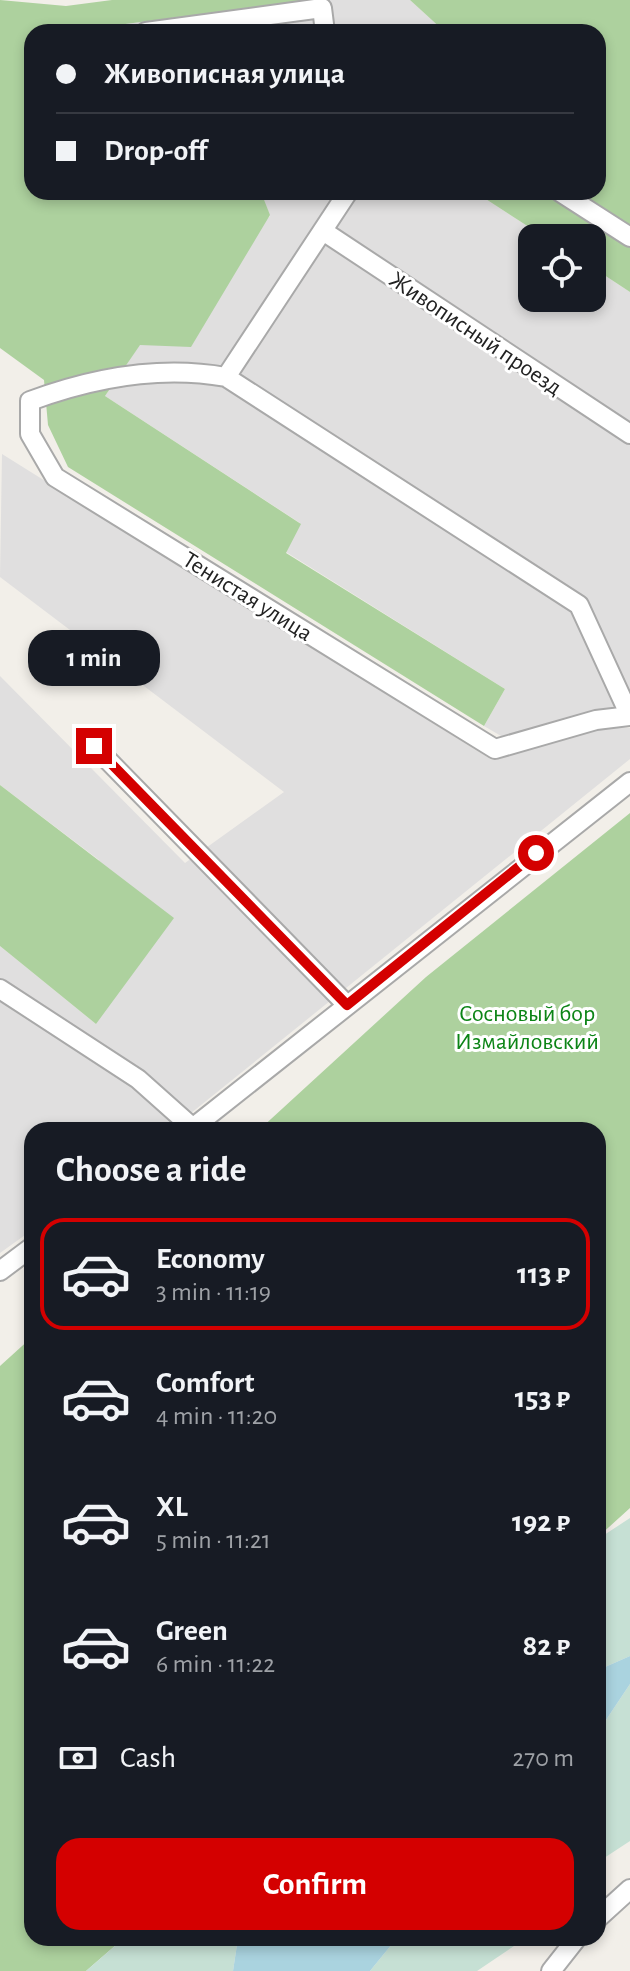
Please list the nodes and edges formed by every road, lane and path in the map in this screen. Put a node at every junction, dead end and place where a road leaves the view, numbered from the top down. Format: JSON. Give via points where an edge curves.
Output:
{"nodes":[{"id":1,"x":205,"y":24,"type":"edge"},
{"id":2,"x":324,"y":24,"type":"edge"},
{"id":3,"x":343,"y":200,"type":"edge"},
{"id":4,"x":572,"y":200,"type":"edge"},
{"id":5,"x":323,"y":231,"type":"junction"},
{"id":6,"x":630,"y":237,"type":"edge"},
{"id":7,"x":226,"y":377,"type":"junction"},
{"id":8,"x":630,"y":434,"type":"edge"},
{"id":9,"x":630,"y":716,"type":"edge"},
{"id":10,"x":94,"y":746,"type":"dead end"},
{"id":11,"x":630,"y":782,"type":"edge"},
{"id":12,"x":0,"y":989,"type":"edge"},
{"id":13,"x":347,"y":1005,"type":"junction"},
{"id":14,"x":184,"y":1122,"type":"edge"},
{"id":15,"x":201,"y":1122,"type":"edge"},
{"id":16,"x":24,"y":1253,"type":"edge"},
{"id":17,"x":0,"y":1271,"type":"edge"},
{"id":18,"x":630,"y":1889,"type":"edge"},
{"id":19,"x":606,"y":1911,"type":"edge"},
{"id":20,"x":571,"y":1946,"type":"edge"},
{"id":21,"x":551,"y":1971,"type":"edge"}],
"edges":[{"from":1,"to":2,"type":"street","via":[[322,8]]},
{"from":3,"to":5,"type":"street"},
{"from":4,"to":6,"type":"street"},
{"from":5,"to":7,"type":"street"},
{"from":5,"to":8,"type":"street","name":"Живописный проезд"},
{"from":7,"to":9,"type":"street","name":"Тенистая улица","via":[[579,605]]},
{"from":7,"to":9,"type":"street","name":"Тенистая улица","via":[[146,372],[64,388],[30,401],[30,434],[55,477],[495,749],[596,720]]},
{"from":10,"to":13,"type":"street"},
{"from":11,"to":13,"type":"street"},
{"from":12,"to":14,"type":"street","via":[[138,1079]]},
{"from":13,"to":15,"type":"street"},
{"from":16,"to":17,"type":"street"},
{"from":18,"to":19,"type":"street"},
{"from":20,"to":21,"type":"street"}]}
